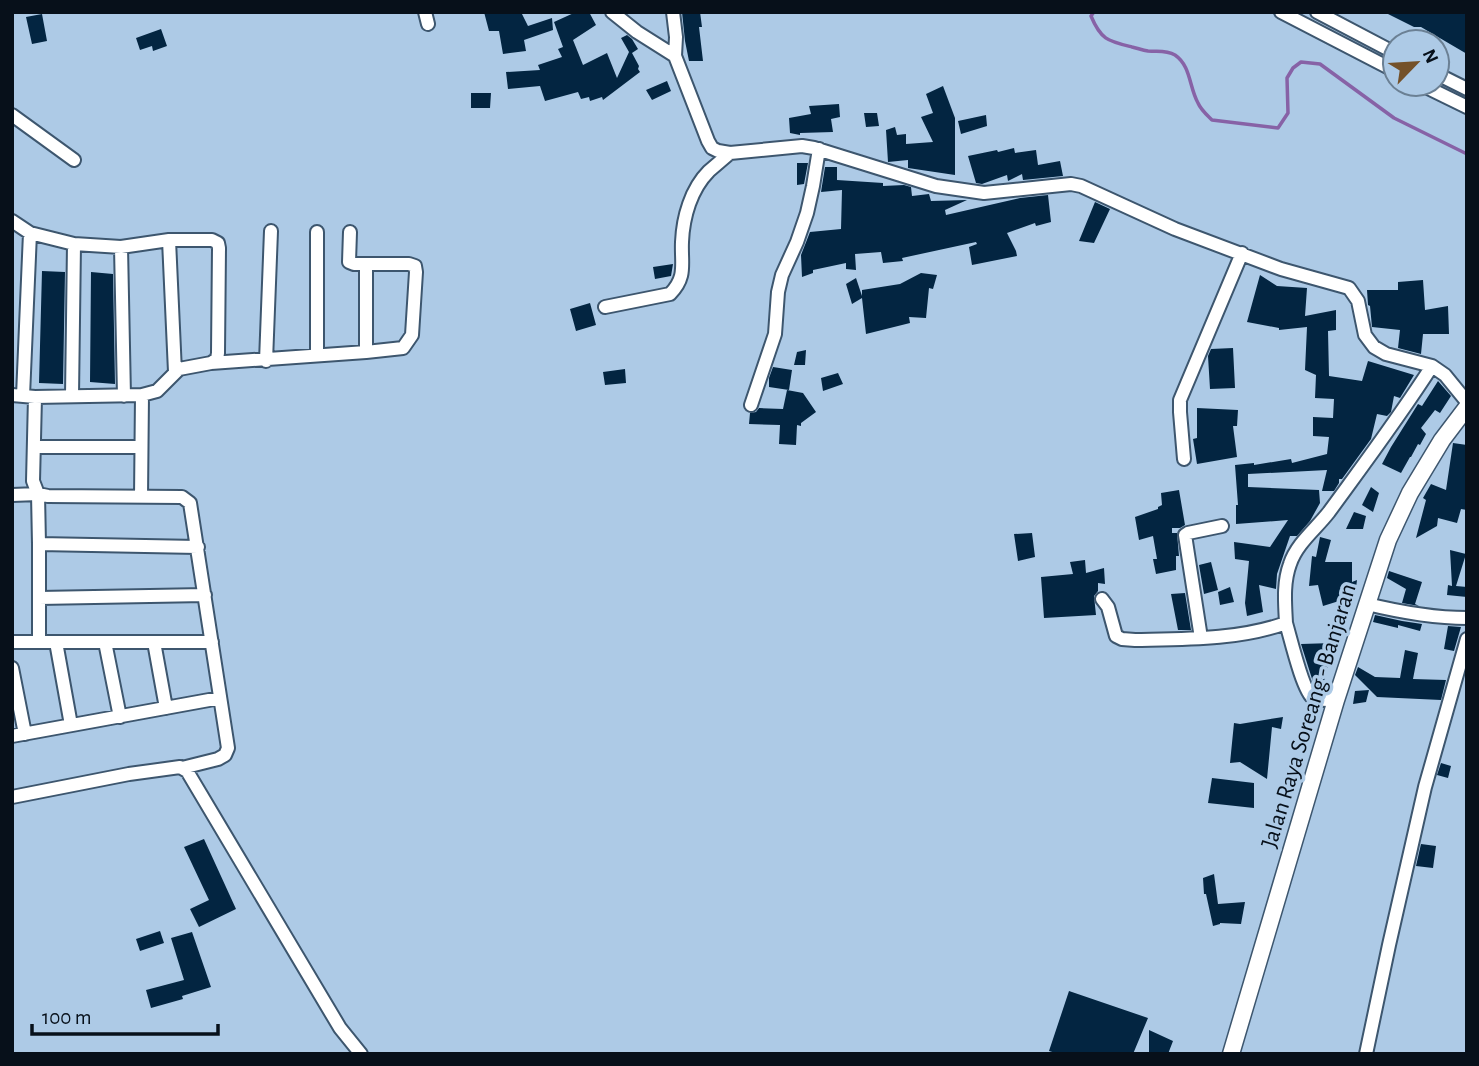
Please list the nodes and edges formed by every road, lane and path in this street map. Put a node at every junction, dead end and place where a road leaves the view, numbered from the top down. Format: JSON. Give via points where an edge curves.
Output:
{"nodes":[{"id":1,"x":612,"y":12,"type":"edge"},
{"id":2,"x":673,"y":12,"type":"edge"},
{"id":3,"x":1281,"y":12,"type":"edge"},
{"id":4,"x":1317,"y":12,"type":"edge"},
{"id":5,"x":1381,"y":46,"type":"edge"},
{"id":6,"x":675,"y":56,"type":"junction"},
{"id":7,"x":1381,"y":64,"type":"edge"},
{"id":8,"x":1451,"y":81,"type":"edge"},
{"id":9,"x":1467,"y":89,"type":"edge"},
{"id":10,"x":1449,"y":98,"type":"edge"},
{"id":11,"x":1467,"y":107,"type":"edge"},
{"id":12,"x":12,"y":115,"type":"edge"},
{"id":13,"x":819,"y":149,"type":"junction"},
{"id":14,"x":730,"y":153,"type":"junction"},
{"id":15,"x":74,"y":160,"type":"dead end"},
{"id":16,"x":12,"y":221,"type":"edge"},
{"id":17,"x":271,"y":231,"type":"dead end"},
{"id":18,"x":317,"y":232,"type":"dead end"},
{"id":19,"x":350,"y":232,"type":"dead end"},
{"id":20,"x":30,"y":233,"type":"junction"},
{"id":21,"x":169,"y":240,"type":"junction"},
{"id":22,"x":74,"y":244,"type":"junction"},
{"id":23,"x":121,"y":247,"type":"junction"},
{"id":24,"x":1242,"y":254,"type":"junction"},
{"id":25,"x":366,"y":264,"type":"junction"},
{"id":26,"x":605,"y":306,"type":"dead end"},
{"id":27,"x":366,"y":352,"type":"junction"},
{"id":28,"x":317,"y":355,"type":"junction"},
{"id":29,"x":266,"y":360,"type":"junction"},
{"id":30,"x":211,"y":363,"type":"junction"},
{"id":31,"x":1432,"y":366,"type":"junction"},
{"id":32,"x":175,"y":372,"type":"junction"},
{"id":33,"x":142,"y":395,"type":"junction"},
{"id":34,"x":23,"y":396,"type":"edge"},
{"id":35,"x":72,"y":396,"type":"junction"},
{"id":36,"x":124,"y":396,"type":"junction"},
{"id":37,"x":751,"y":405,"type":"dead end"},
{"id":38,"x":1467,"y":405,"type":"edge"},
{"id":39,"x":34,"y":447,"type":"junction"},
{"id":40,"x":141,"y":447,"type":"junction"},
{"id":41,"x":1184,"y":459,"type":"dead end"},
{"id":42,"x":38,"y":494,"type":"junction"},
{"id":43,"x":12,"y":495,"type":"edge"},
{"id":44,"x":141,"y":497,"type":"junction"},
{"id":45,"x":1222,"y":526,"type":"dead end"},
{"id":46,"x":39,"y":544,"type":"junction"},
{"id":47,"x":198,"y":547,"type":"junction"},
{"id":48,"x":205,"y":595,"type":"junction"},
{"id":49,"x":39,"y":598,"type":"junction"},
{"id":50,"x":1102,"y":599,"type":"dead end"},
{"id":51,"x":1367,"y":604,"type":"junction"},
{"id":52,"x":1467,"y":618,"type":"edge"},
{"id":53,"x":1286,"y":623,"type":"junction"},
{"id":54,"x":1201,"y":638,"type":"junction"},
{"id":55,"x":1467,"y":639,"type":"edge"},
{"id":56,"x":12,"y":642,"type":"edge"},
{"id":57,"x":39,"y":642,"type":"junction"},
{"id":58,"x":56,"y":642,"type":"junction"},
{"id":59,"x":106,"y":642,"type":"junction"},
{"id":60,"x":154,"y":642,"type":"junction"},
{"id":61,"x":212,"y":642,"type":"junction"},
{"id":62,"x":12,"y":668,"type":"edge"},
{"id":63,"x":220,"y":698,"type":"junction"},
{"id":64,"x":1336,"y":700,"type":"junction"},
{"id":65,"x":166,"y":708,"type":"junction"},
{"id":66,"x":120,"y":717,"type":"junction"},
{"id":67,"x":71,"y":725,"type":"junction"},
{"id":68,"x":18,"y":735,"type":"edge"},
{"id":69,"x":185,"y":769,"type":"junction"},
{"id":70,"x":12,"y":797,"type":"edge"},
{"id":71,"x":361,"y":1054,"type":"edge"},
{"id":72,"x":1231,"y":1054,"type":"edge"},
{"id":73,"x":1366,"y":1054,"type":"edge"}],
"edges":[{"from":1,"to":6,"type":"street"},
{"from":2,"to":6,"type":"street"},
{"from":3,"to":7,"type":"street"},
{"from":4,"to":5,"type":"street"},
{"from":6,"to":14,"type":"street","via":[[708,141],[712,148]]},
{"from":8,"to":9,"type":"street"},
{"from":10,"to":11,"type":"street"},
{"from":12,"to":15,"type":"street"},
{"from":13,"to":14,"type":"street","via":[[802,146]]},
{"from":13,"to":24,"type":"street","via":[[936,186],[984,193],[1077,184]]},
{"from":13,"to":37,"type":"street","via":[[807,213],[782,275],[775,334]]},
{"from":14,"to":26,"type":"street","via":[[708,172],[693,194],[684,226],[678,286],[670,294]]},
{"from":16,"to":20,"type":"street"},
{"from":17,"to":29,"type":"street"},
{"from":18,"to":28,"type":"street"},
{"from":19,"to":25,"type":"street","via":[[349,262]]},
{"from":20,"to":22,"type":"street"},
{"from":20,"to":34,"type":"street"},
{"from":21,"to":23,"type":"street"},
{"from":21,"to":30,"type":"street","via":[[218,243],[218,354]]},
{"from":21,"to":32,"type":"street"},
{"from":22,"to":23,"type":"street"},
{"from":22,"to":35,"type":"street"},
{"from":23,"to":36,"type":"street"},
{"from":24,"to":31,"type":"street","via":[[1349,288],[1358,301],[1365,335],[1374,347]]},
{"from":24,"to":41,"type":"street","via":[[1180,400]]},
{"from":25,"to":27,"type":"street"},
{"from":25,"to":27,"type":"street","via":[[409,264],[416,272],[409,341],[403,348]]},
{"from":27,"to":28,"type":"street"},
{"from":28,"to":29,"type":"street"},
{"from":29,"to":30,"type":"street"},
{"from":30,"to":32,"type":"street"},
{"from":31,"to":38,"type":"street","via":[[1445,375]]},
{"from":31,"to":53,"type":"street","via":[[1290,562]]},
{"from":32,"to":33,"type":"street","via":[[157,391]]},
{"from":33,"to":36,"type":"street"},
{"from":33,"to":40,"type":"street"},
{"from":34,"to":35,"type":"street"},
{"from":34,"to":39,"type":"street"},
{"from":35,"to":36,"type":"street"},
{"from":38,"to":51,"type":"main road","name":"Jalan Raya Soreang - Banjaran","via":[[1410,493],[1388,540]]},
{"from":39,"to":40,"type":"street"},
{"from":39,"to":42,"type":"street","via":[[33,481]]},
{"from":40,"to":44,"type":"street"},
{"from":42,"to":43,"type":"street"},
{"from":42,"to":44,"type":"street"},
{"from":42,"to":46,"type":"street"},
{"from":44,"to":47,"type":"street","via":[[182,497],[190,503]]},
{"from":45,"to":54,"type":"street","via":[[1185,535]]},
{"from":46,"to":47,"type":"street"},
{"from":46,"to":49,"type":"street"},
{"from":47,"to":48,"type":"street"},
{"from":48,"to":49,"type":"street"},
{"from":48,"to":61,"type":"street"},
{"from":49,"to":57,"type":"street"},
{"from":50,"to":54,"type":"street","via":[[1118,638]]},
{"from":51,"to":52,"type":"street"},
{"from":51,"to":64,"type":"main road","name":"Jalan Raya Soreang - Banjaran"},
{"from":53,"to":54,"type":"street","via":[[1257,633]]},
{"from":53,"to":64,"type":"street","via":[[1308,694]]},
{"from":55,"to":73,"type":"street","via":[[1425,787]]},
{"from":56,"to":57,"type":"street"},
{"from":57,"to":58,"type":"street"},
{"from":58,"to":59,"type":"street"},
{"from":58,"to":67,"type":"street"},
{"from":59,"to":60,"type":"street"},
{"from":59,"to":66,"type":"street"},
{"from":60,"to":61,"type":"street"},
{"from":60,"to":65,"type":"street"},
{"from":61,"to":63,"type":"street"},
{"from":62,"to":68,"type":"street"},
{"from":63,"to":65,"type":"street"},
{"from":63,"to":69,"type":"street","via":[[228,748],[225,755]]},
{"from":64,"to":72,"type":"main road","name":"Jalan Raya Soreang - Banjaran"},
{"from":65,"to":66,"type":"street"},
{"from":66,"to":67,"type":"street"},
{"from":67,"to":68,"type":"street"},
{"from":69,"to":70,"type":"street","via":[[129,774]]},
{"from":69,"to":71,"type":"street"}]}
